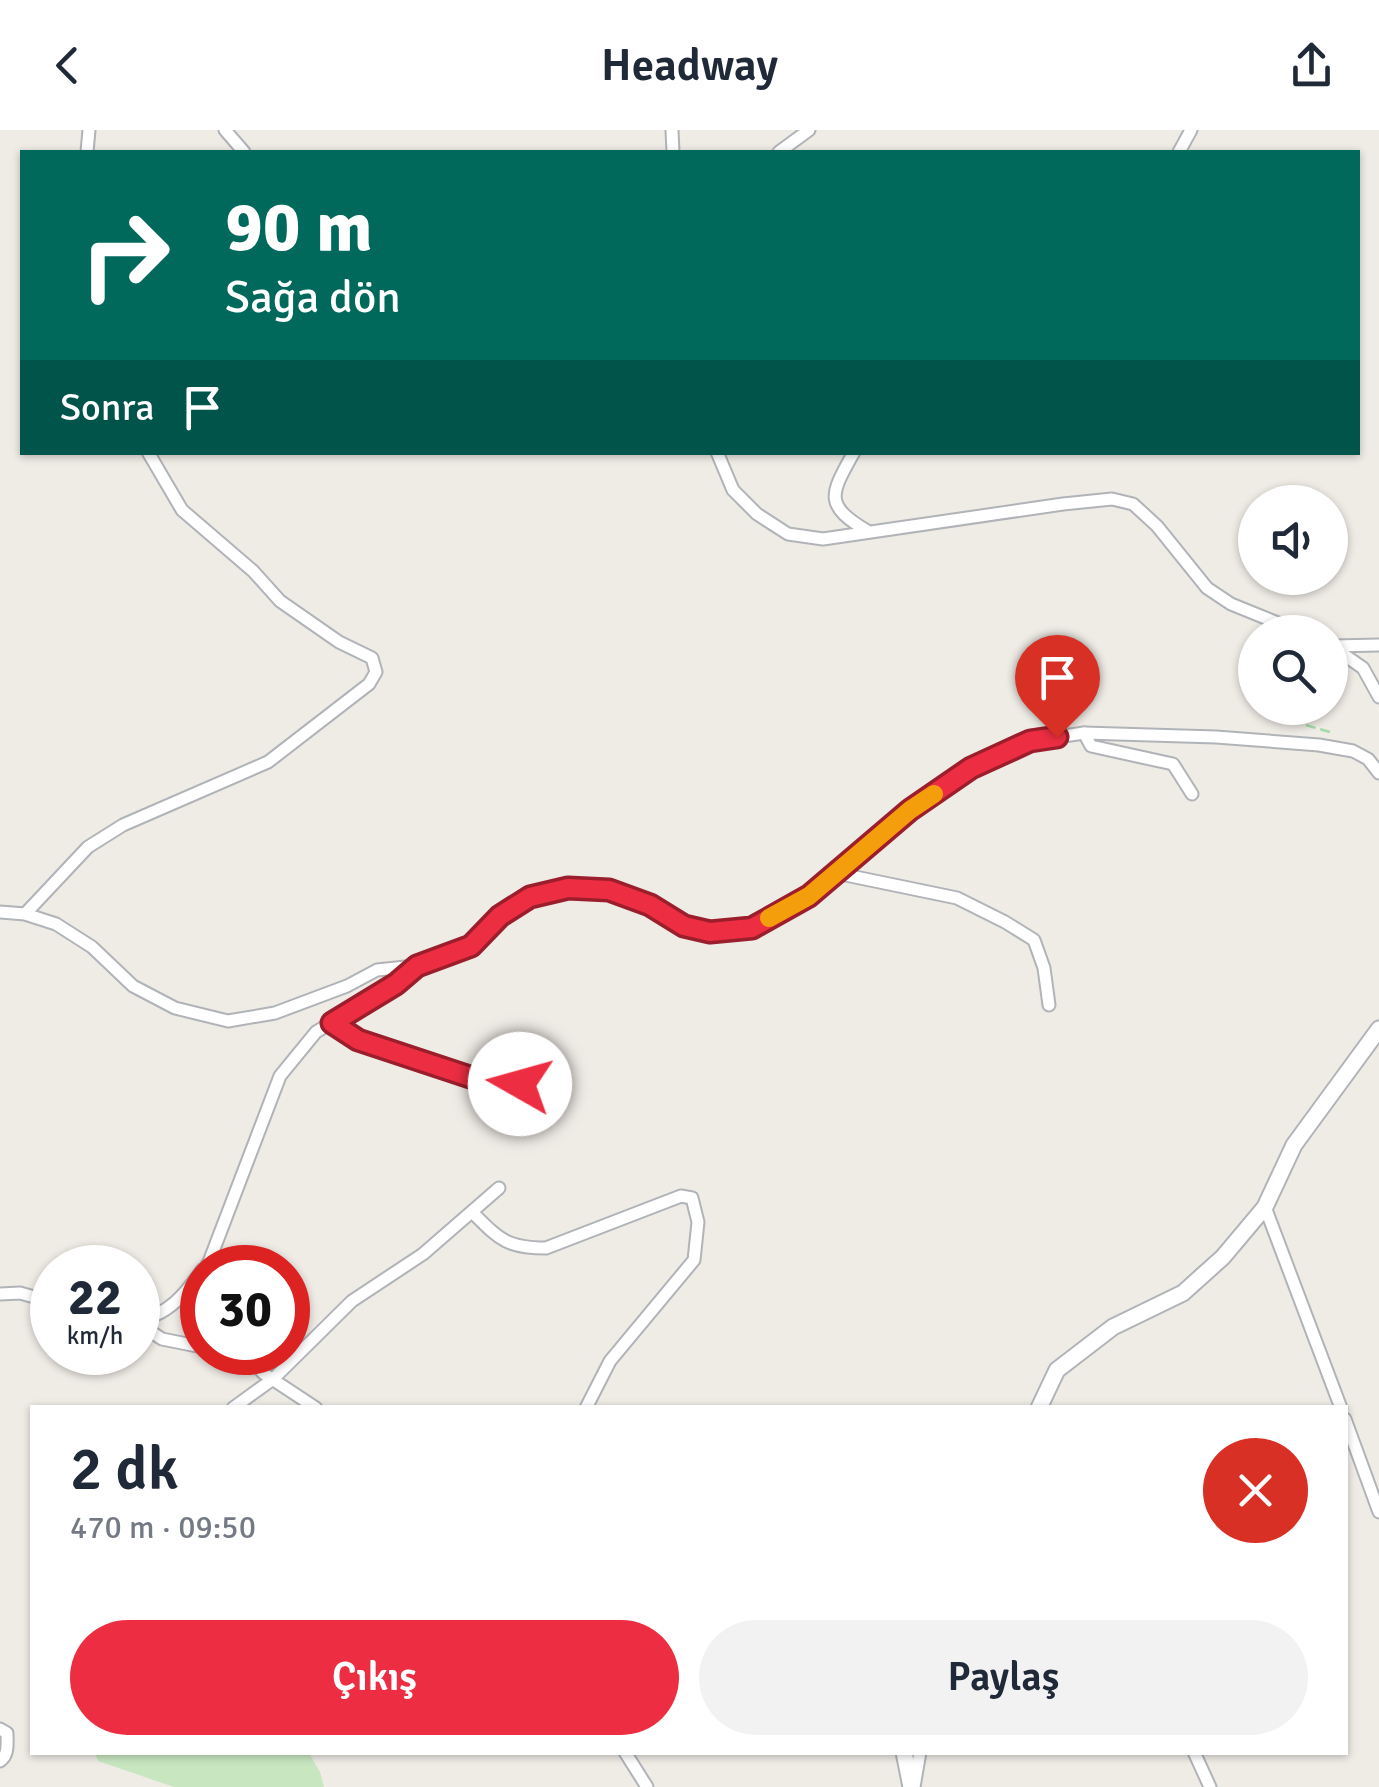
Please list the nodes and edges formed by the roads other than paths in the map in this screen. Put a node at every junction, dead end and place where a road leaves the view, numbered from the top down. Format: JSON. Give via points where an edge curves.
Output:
{"nodes":[{"id":1,"x":225,"y":130,"type":"edge"},
{"id":2,"x":809,"y":130,"type":"edge"},
{"id":3,"x":242,"y":150,"type":"edge"},
{"id":4,"x":783,"y":150,"type":"edge"},
{"id":5,"x":150,"y":455,"type":"edge"},
{"id":6,"x":718,"y":455,"type":"edge"},
{"id":7,"x":852,"y":455,"type":"edge"},
{"id":8,"x":869,"y":532,"type":"junction"},
{"id":9,"x":1258,"y":615,"type":"edge"},
{"id":10,"x":1348,"y":645,"type":"edge"},
{"id":11,"x":1379,"y":645,"type":"edge"},
{"id":12,"x":1348,"y":657,"type":"edge"},
{"id":13,"x":1379,"y":697,"type":"edge"},
{"id":14,"x":1084,"y":733,"type":"junction"},
{"id":15,"x":1379,"y":773,"type":"edge"},
{"id":16,"x":1192,"y":794,"type":"dead end"},
{"id":17,"x":836,"y":873,"type":"junction"},
{"id":18,"x":0,"y":912,"type":"edge"},
{"id":19,"x":24,"y":914,"type":"junction"},
{"id":20,"x":417,"y":966,"type":"junction"},
{"id":21,"x":1049,"y":1005,"type":"dead end"},
{"id":22,"x":332,"y":1023,"type":"junction"},
{"id":23,"x":1379,"y":1029,"type":"edge"},
{"id":24,"x":520,"y":1084,"type":"dead end"},
{"id":25,"x":499,"y":1188,"type":"dead end"},
{"id":26,"x":1265,"y":1207,"type":"junction"},
{"id":27,"x":472,"y":1212,"type":"junction"},
{"id":28,"x":215,"y":1245,"type":"edge"},
{"id":29,"x":0,"y":1294,"type":"edge"},
{"id":30,"x":30,"y":1296,"type":"edge"},
{"id":31,"x":266,"y":1375,"type":"edge"},
{"id":32,"x":273,"y":1379,"type":"junction"},
{"id":33,"x":237,"y":1405,"type":"edge"},
{"id":34,"x":312,"y":1405,"type":"edge"},
{"id":35,"x":588,"y":1405,"type":"edge"},
{"id":36,"x":1041,"y":1405,"type":"edge"},
{"id":37,"x":1340,"y":1405,"type":"edge"},
{"id":38,"x":1348,"y":1427,"type":"edge"},
{"id":39,"x":1379,"y":1512,"type":"edge"},
{"id":40,"x":0,"y":1729,"type":"edge"},
{"id":41,"x":626,"y":1755,"type":"edge"},
{"id":42,"x":905,"y":1755,"type":"edge"},
{"id":43,"x":919,"y":1755,"type":"edge"},
{"id":44,"x":1195,"y":1755,"type":"edge"},
{"id":45,"x":0,"y":1762,"type":"edge"},
{"id":46,"x":646,"y":1787,"type":"edge"},
{"id":47,"x":912,"y":1787,"type":"edge"},
{"id":48,"x":1210,"y":1787,"type":"edge"}],
"edges":[{"from":1,"to":3,"type":"street"},
{"from":2,"to":4,"type":"street"},
{"from":5,"to":19,"type":"street","via":[[182,510],[280,601],[372,658],[376,672],[268,762],[88,847]]},
{"from":6,"to":8,"type":"street","via":[[732,490],[788,534],[823,540]]},
{"from":7,"to":8,"type":"street","via":[[835,498],[842,517]]},
{"from":8,"to":9,"type":"street","via":[[1112,499],[1133,504],[1157,526],[1207,588]]},
{"from":10,"to":11,"type":"street"},
{"from":12,"to":13,"type":"street","via":[[1363,668]]},
{"from":14,"to":15,"type":"street","via":[[1318,745],[1353,751]]},
{"from":14,"to":16,"type":"street","via":[[1091,746],[1172,764]]},
{"from":14,"to":17,"type":"street","via":[[1030,741],[971,768]]},
{"from":17,"to":20,"type":"street","via":[[752,928],[710,932],[609,890],[568,888],[530,897],[471,946]]},
{"from":17,"to":21,"type":"street","via":[[957,898],[1005,922],[1034,940]]},
{"from":18,"to":19,"type":"street"},
{"from":19,"to":20,"type":"street","via":[[92,947],[133,986],[176,1008],[228,1021],[275,1013],[377,970]]},
{"from":20,"to":22,"type":"street"},
{"from":22,"to":24,"type":"street","via":[[358,1040],[482,1081]]},
{"from":22,"to":28,"type":"street","via":[[316,1032],[280,1076]]},
{"from":23,"to":26,"type":"street","via":[[1294,1145]]},
{"from":25,"to":27,"type":"street"},
{"from":26,"to":36,"type":"street","via":[[1183,1294],[1113,1327],[1058,1370]]},
{"from":26,"to":37,"type":"street"},
{"from":27,"to":32,"type":"street","via":[[424,1254],[352,1301]]},
{"from":27,"to":35,"type":"street","via":[[498,1239],[546,1248],[681,1196],[692,1198],[698,1222],[694,1260],[610,1361]]},
{"from":29,"to":30,"type":"street"},
{"from":31,"to":32,"type":"street"},
{"from":32,"to":33,"type":"street"},
{"from":32,"to":34,"type":"street"},
{"from":38,"to":39,"type":"street"},
{"from":40,"to":45,"type":"street","via":[[8,1748]]},
{"from":41,"to":46,"type":"street"},
{"from":42,"to":47,"type":"street"},
{"from":43,"to":47,"type":"street"},
{"from":44,"to":48,"type":"street"}]}
